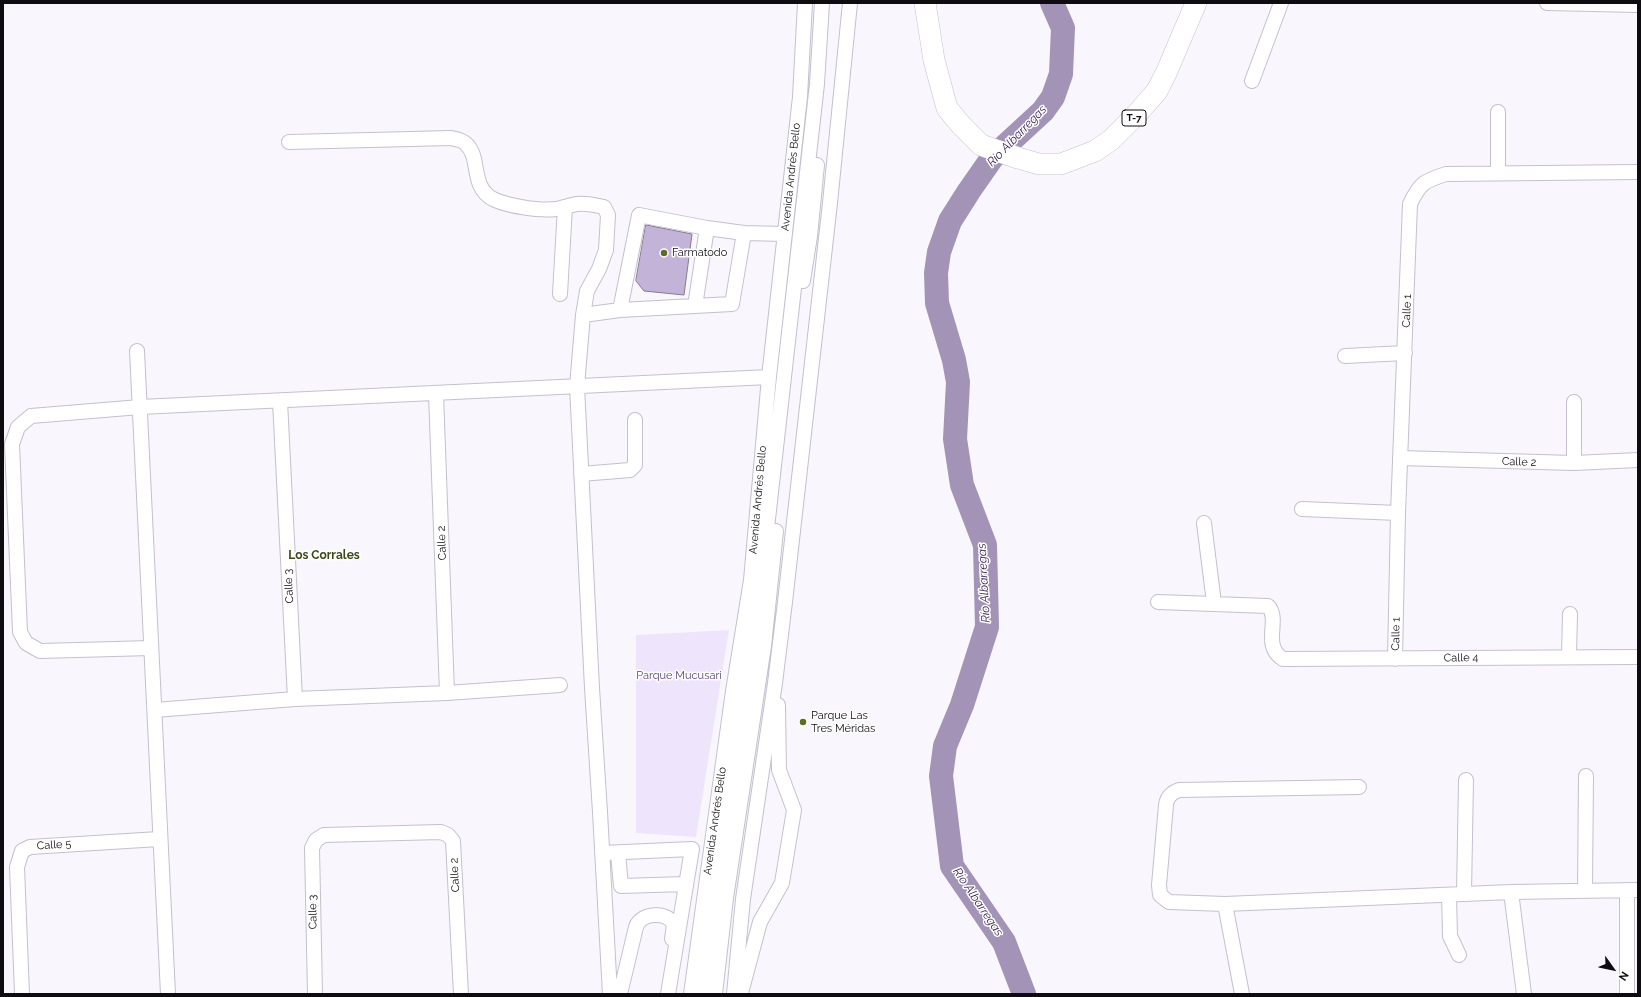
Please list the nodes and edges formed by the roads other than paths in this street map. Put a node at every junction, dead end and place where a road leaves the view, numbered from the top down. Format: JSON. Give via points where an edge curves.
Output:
{"nodes":[{"id":1,"x":805,"y":3,"type":"edge"},
{"id":2,"x":822,"y":3,"type":"edge"},
{"id":3,"x":831,"y":3,"type":"edge"},
{"id":4,"x":850,"y":3,"type":"edge"},
{"id":5,"x":925,"y":3,"type":"edge"},
{"id":6,"x":1196,"y":3,"type":"edge"},
{"id":7,"x":1281,"y":3,"type":"edge"},
{"id":8,"x":1547,"y":3,"type":"edge"},
{"id":9,"x":1638,"y":5,"type":"edge"},
{"id":10,"x":1252,"y":81,"type":"dead end"},
{"id":11,"x":1498,"y":112,"type":"dead end"},
{"id":12,"x":289,"y":142,"type":"dead end"},
{"id":13,"x":1638,"y":172,"type":"edge"},
{"id":14,"x":1498,"y":173,"type":"junction"},
{"id":15,"x":565,"y":207,"type":"junction"},
{"id":16,"x":707,"y":228,"type":"junction"},
{"id":17,"x":744,"y":233,"type":"junction"},
{"id":18,"x":785,"y":234,"type":"junction"},
{"id":19,"x":560,"y":294,"type":"dead end"},
{"id":20,"x":695,"y":306,"type":"junction"},
{"id":21,"x":620,"y":310,"type":"junction"},
{"id":22,"x":583,"y":315,"type":"junction"},
{"id":23,"x":137,"y":351,"type":"dead end"},
{"id":24,"x":1405,"y":353,"type":"junction"},
{"id":25,"x":1345,"y":356,"type":"dead end"},
{"id":26,"x":768,"y":377,"type":"junction"},
{"id":27,"x":578,"y":386,"type":"junction"},
{"id":28,"x":436,"y":394,"type":"junction"},
{"id":29,"x":280,"y":401,"type":"junction"},
{"id":30,"x":1574,"y":402,"type":"dead end"},
{"id":31,"x":140,"y":407,"type":"junction"},
{"id":32,"x":635,"y":420,"type":"dead end"},
{"id":33,"x":1400,"y":458,"type":"junction"},
{"id":34,"x":1638,"y":460,"type":"edge"},
{"id":35,"x":1574,"y":463,"type":"junction"},
{"id":36,"x":581,"y":474,"type":"junction"},
{"id":37,"x":1302,"y":509,"type":"dead end"},
{"id":38,"x":1398,"y":513,"type":"junction"},
{"id":39,"x":1204,"y":523,"type":"dead end"},
{"id":40,"x":1158,"y":602,"type":"dead end"},
{"id":41,"x":1214,"y":604,"type":"junction"},
{"id":42,"x":1570,"y":614,"type":"dead end"},
{"id":43,"x":151,"y":648,"type":"junction"},
{"id":44,"x":1569,"y":656,"type":"junction"},
{"id":45,"x":1638,"y":657,"type":"edge"},
{"id":46,"x":1395,"y":659,"type":"junction"},
{"id":47,"x":775,"y":683,"type":"junction"},
{"id":48,"x":560,"y":685,"type":"dead end"},
{"id":49,"x":447,"y":693,"type":"junction"},
{"id":50,"x":296,"y":700,"type":"junction"},
{"id":51,"x":155,"y":710,"type":"junction"},
{"id":52,"x":1586,"y":776,"type":"dead end"},
{"id":53,"x":1466,"y":780,"type":"dead end"},
{"id":54,"x":1359,"y":787,"type":"dead end"},
{"id":55,"x":324,"y":835,"type":"joint"},
{"id":56,"x":160,"y":839,"type":"junction"},
{"id":57,"x":602,"y":853,"type":"junction"},
{"id":58,"x":618,"y":853,"type":"junction"},
{"id":59,"x":686,"y":884,"type":"junction"},
{"id":60,"x":1633,"y":890,"type":"edge"},
{"id":61,"x":1585,"y":891,"type":"junction"},
{"id":62,"x":1511,"y":892,"type":"junction"},
{"id":63,"x":1449,"y":894,"type":"junction"},
{"id":64,"x":1464,"y":894,"type":"junction"},
{"id":65,"x":1225,"y":904,"type":"junction"},
{"id":66,"x":1460,"y":955,"type":"dead end"},
{"id":67,"x":22,"y":994,"type":"edge"},
{"id":68,"x":168,"y":994,"type":"edge"},
{"id":69,"x":315,"y":994,"type":"edge"},
{"id":70,"x":460,"y":994,"type":"edge"},
{"id":71,"x":610,"y":994,"type":"edge"},
{"id":72,"x":620,"y":994,"type":"edge"},
{"id":73,"x":662,"y":994,"type":"edge"},
{"id":74,"x":668,"y":994,"type":"edge"},
{"id":75,"x":691,"y":994,"type":"edge"},
{"id":76,"x":702,"y":994,"type":"edge"},
{"id":77,"x":715,"y":994,"type":"edge"},
{"id":78,"x":734,"y":994,"type":"edge"},
{"id":79,"x":740,"y":994,"type":"edge"},
{"id":80,"x":1242,"y":994,"type":"edge"},
{"id":81,"x":1524,"y":994,"type":"edge"},
{"id":82,"x":1627,"y":994,"type":"edge"}],
"edges":[{"from":1,"to":18,"type":"street","name":"Avenida Andrés Bello","via":[[800,97]]},
{"from":2,"to":76,"type":"street","via":[[817,84],[767,528],[752,651]]},
{"from":3,"to":77,"type":"street","via":[[810,229],[791,382],[764,646],[726,898]]},
{"from":4,"to":47,"type":"street","via":[[830,204]]},
{"from":5,"to":6,"type":"highway","number":"T-7","via":[[934,60],[947,108],[960,125],[980,145],[1039,164],[1061,164],[1095,150],[1111,140],[1156,92],[1177,51]]},
{"from":7,"to":10,"type":"street"},
{"from":8,"to":9,"type":"street"},
{"from":11,"to":14,"type":"street"},
{"from":12,"to":15,"type":"street","via":[[451,138],[464,142],[471,150],[478,180],[483,191],[492,198],[507,204],[532,208]]},
{"from":13,"to":14,"type":"street","name":"Calle 1"},
{"from":14,"to":24,"type":"street","name":"Calle 1","via":[[1446,174],[1430,179],[1417,188],[1410,204]]},
{"from":15,"to":19,"type":"street"},
{"from":15,"to":22,"type":"street","via":[[578,204],[594,205],[604,208],[608,215],[606,250],[587,291]]},
{"from":16,"to":17,"type":"street"},
{"from":16,"to":20,"type":"street"},
{"from":16,"to":21,"type":"street","via":[[639,215]]},
{"from":17,"to":18,"type":"street"},
{"from":17,"to":20,"type":"street","via":[[732,304]]},
{"from":18,"to":26,"type":"street","name":"Avenida Andrés Bello"},
{"from":20,"to":21,"type":"street"},
{"from":21,"to":22,"type":"street"},
{"from":22,"to":27,"type":"street"},
{"from":23,"to":31,"type":"street"},
{"from":24,"to":25,"type":"street"},
{"from":24,"to":33,"type":"street","name":"Calle 1"},
{"from":26,"to":27,"type":"street"},
{"from":26,"to":75,"type":"street","name":"Avenida Andrés Bello","via":[[751,580]]},
{"from":27,"to":28,"type":"street"},
{"from":27,"to":36,"type":"street"},
{"from":28,"to":29,"type":"street"},
{"from":28,"to":49,"type":"street","name":"Calle 2"},
{"from":29,"to":31,"type":"street"},
{"from":29,"to":50,"type":"street","name":"Calle 3"},
{"from":30,"to":35,"type":"street"},
{"from":31,"to":43,"type":"street"},
{"from":31,"to":43,"type":"street","via":[[31,416],[18,427],[12,444],[20,632],[26,643],[40,651]]},
{"from":32,"to":36,"type":"street","via":[[634,468]]},
{"from":33,"to":35,"type":"street","name":"Calle 2"},
{"from":33,"to":38,"type":"street","name":"Calle 1"},
{"from":34,"to":35,"type":"street","name":"Calle 2"},
{"from":36,"to":57,"type":"street"},
{"from":37,"to":38,"type":"street"},
{"from":38,"to":46,"type":"street","name":"Calle 1"},
{"from":39,"to":41,"type":"street"},
{"from":40,"to":41,"type":"street"},
{"from":41,"to":46,"type":"street","name":"Calle 4","via":[[1268,606],[1272,612],[1273,650],[1283,659]]},
{"from":42,"to":44,"type":"street"},
{"from":43,"to":51,"type":"street"},
{"from":44,"to":45,"type":"street","name":"Calle 4"},
{"from":44,"to":46,"type":"street","name":"Calle 4"},
{"from":47,"to":78,"type":"street","via":[[743,899]]},
{"from":47,"to":79,"type":"street","via":[[779,710],[779,770],[794,810],[782,883],[760,922]]},
{"from":48,"to":49,"type":"street"},
{"from":49,"to":50,"type":"street"},
{"from":50,"to":51,"type":"street"},
{"from":51,"to":56,"type":"street"},
{"from":52,"to":61,"type":"street"},
{"from":53,"to":64,"type":"street"},
{"from":54,"to":65,"type":"street","via":[[1179,790],[1170,795],[1166,805],[1160,895],[1174,903]]},
{"from":55,"to":69,"type":"street","name":"Calle 3","via":[[316,840],[312,848]]},
{"from":55,"to":70,"type":"street","name":"Calle 2","via":[[441,832],[448,835],[453,841]]},
{"from":56,"to":67,"type":"street","name":"Calle 5","via":[[30,847],[22,851],[17,867]]},
{"from":56,"to":68,"type":"street"},
{"from":57,"to":58,"type":"street"},
{"from":57,"to":71,"type":"street"},
{"from":58,"to":59,"type":"street","via":[[621,886]]},
{"from":58,"to":59,"type":"street","via":[[692,849]]},
{"from":59,"to":74,"type":"street"},
{"from":60,"to":61,"type":"street"},
{"from":60,"to":82,"type":"street"},
{"from":61,"to":62,"type":"street"},
{"from":62,"to":64,"type":"street"},
{"from":62,"to":81,"type":"street"},
{"from":63,"to":64,"type":"street"},
{"from":63,"to":65,"type":"street"},
{"from":63,"to":66,"type":"street","via":[[1450,936]]},
{"from":65,"to":80,"type":"street"},
{"from":72,"to":73,"type":"street","via":[[637,924],[646,917],[655,915],[669,919],[674,925]]}]}
